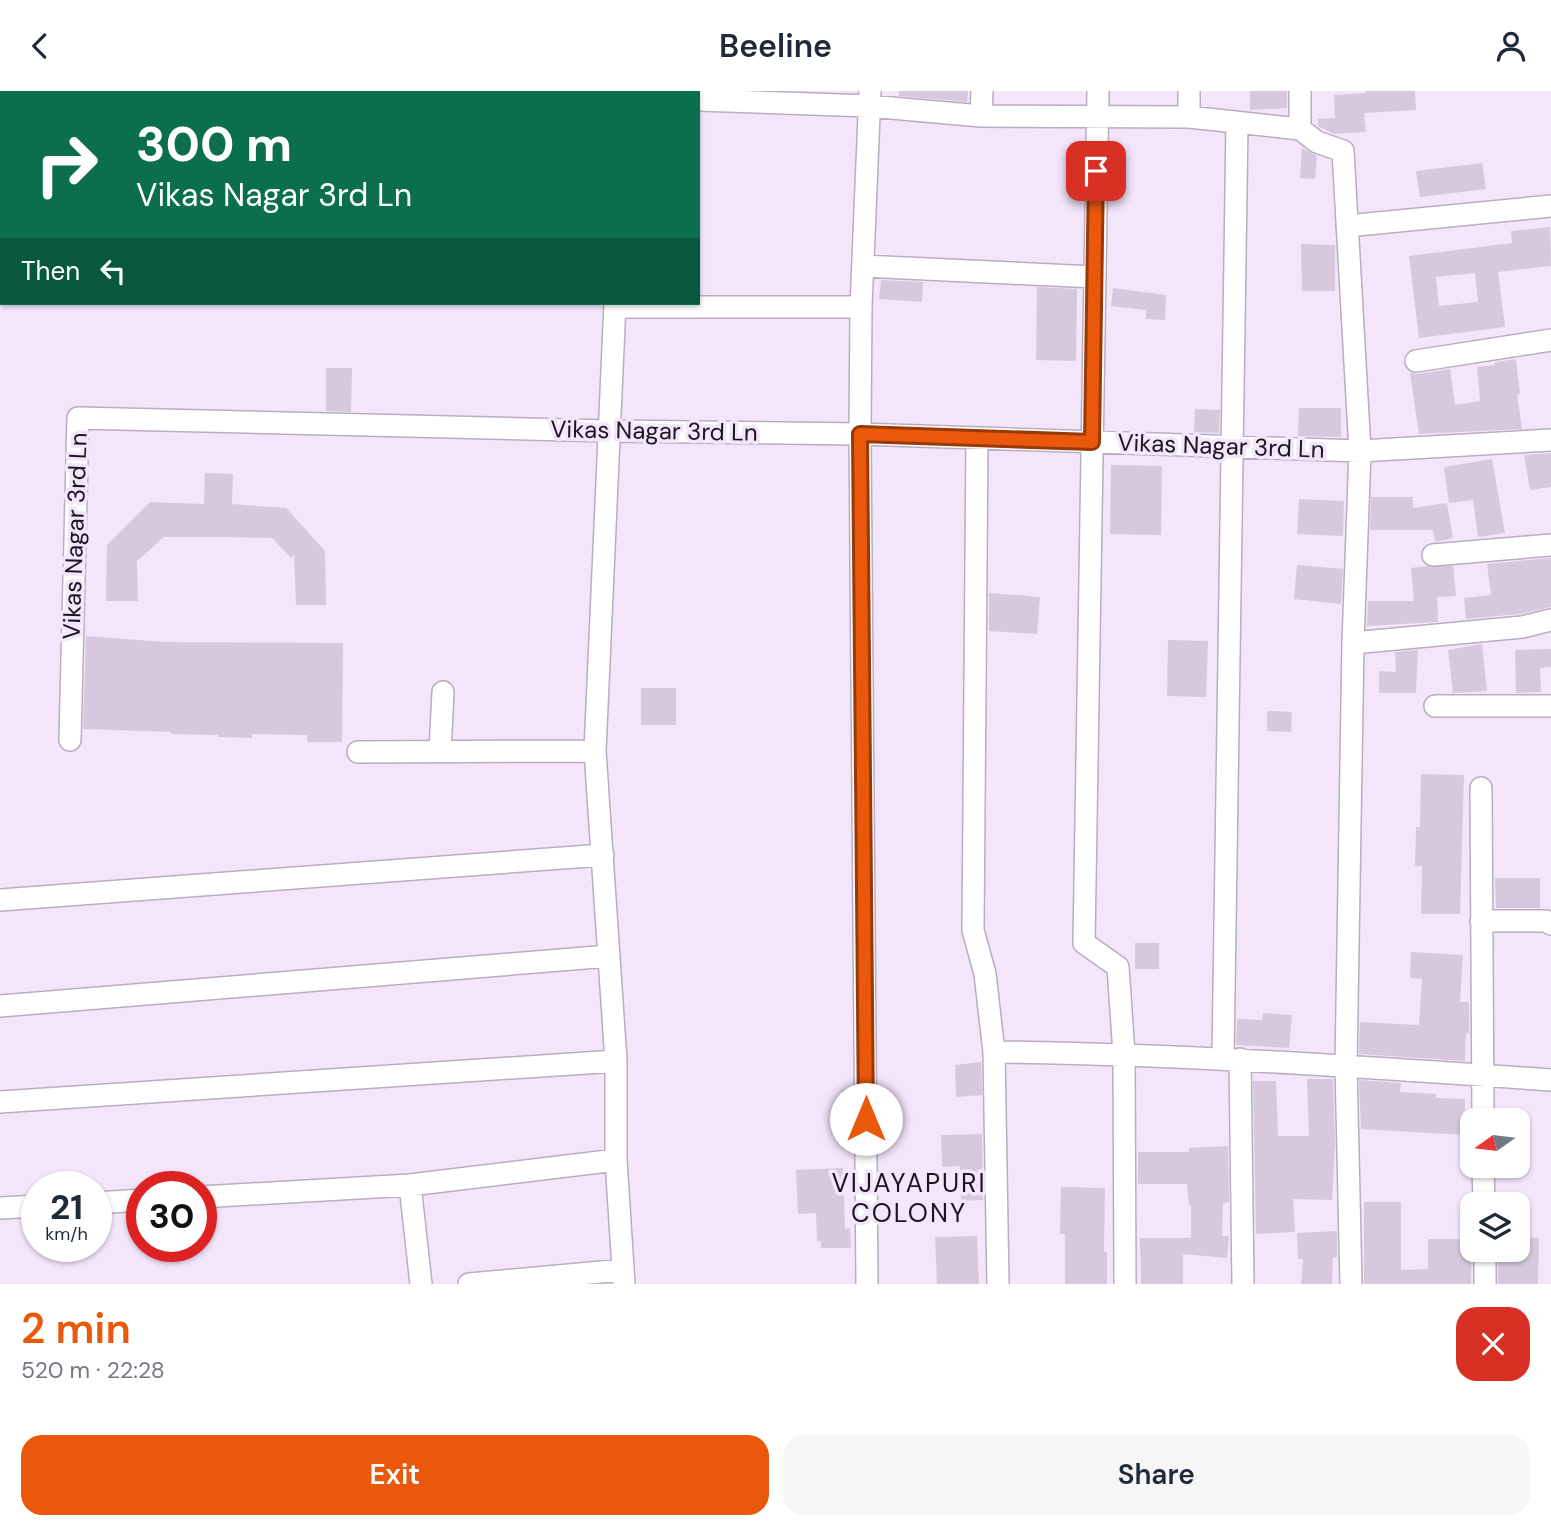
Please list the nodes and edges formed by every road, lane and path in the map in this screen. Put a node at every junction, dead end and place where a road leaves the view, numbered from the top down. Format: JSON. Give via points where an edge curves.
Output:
{"nodes":[{"id":1,"x":982,"y":91,"type":"edge"},
{"id":2,"x":1098,"y":91,"type":"edge"},
{"id":3,"x":1189,"y":91,"type":"edge"},
{"id":4,"x":1300,"y":91,"type":"edge"},
{"id":5,"x":869,"y":99,"type":"edge"},
{"id":6,"x":700,"y":100,"type":"edge"},
{"id":7,"x":981,"y":116,"type":"junction"},
{"id":8,"x":1189,"y":117,"type":"junction"},
{"id":9,"x":1098,"y":118,"type":"junction"},
{"id":10,"x":1237,"y":123,"type":"junction"},
{"id":11,"x":1300,"y":129,"type":"junction"},
{"id":12,"x":1551,"y":207,"type":"edge"},
{"id":13,"x":1347,"y":226,"type":"junction"},
{"id":14,"x":863,"y":266,"type":"junction"},
{"id":15,"x":1094,"y":277,"type":"junction"},
{"id":16,"x":615,"y":305,"type":"edge"},
{"id":17,"x":862,"y":307,"type":"junction"},
{"id":18,"x":1551,"y":340,"type":"edge"},
{"id":19,"x":1416,"y":361,"type":"dead end"},
{"id":20,"x":608,"y":431,"type":"junction"},
{"id":21,"x":860,"y":434,"type":"junction"},
{"id":22,"x":977,"y":437,"type":"junction"},
{"id":23,"x":1551,"y":440,"type":"edge"},
{"id":24,"x":1092,"y":442,"type":"junction"},
{"id":25,"x":1231,"y":446,"type":"junction"},
{"id":26,"x":1360,"y":451,"type":"junction"},
{"id":27,"x":1551,"y":545,"type":"edge"},
{"id":28,"x":1433,"y":555,"type":"dead end"},
{"id":29,"x":1551,"y":619,"type":"edge"},
{"id":30,"x":1353,"y":643,"type":"junction"},
{"id":31,"x":443,"y":692,"type":"dead end"},
{"id":32,"x":1435,"y":706,"type":"dead end"},
{"id":33,"x":1551,"y":706,"type":"edge"},
{"id":34,"x":70,"y":740,"type":"dead end"},
{"id":35,"x":595,"y":751,"type":"junction"},
{"id":36,"x":358,"y":752,"type":"dead end"},
{"id":37,"x":440,"y":752,"type":"junction"},
{"id":38,"x":1481,"y":787,"type":"dead end"},
{"id":39,"x":603,"y":855,"type":"junction"},
{"id":40,"x":0,"y":900,"type":"edge"},
{"id":41,"x":1481,"y":921,"type":"junction"},
{"id":42,"x":1551,"y":924,"type":"edge"},
{"id":43,"x":609,"y":956,"type":"junction"},
{"id":44,"x":0,"y":1006,"type":"edge"},
{"id":45,"x":994,"y":1052,"type":"junction"},
{"id":46,"x":1124,"y":1054,"type":"junction"},
{"id":47,"x":1231,"y":1059,"type":"junction"},
{"id":48,"x":617,"y":1061,"type":"junction"},
{"id":49,"x":1346,"y":1066,"type":"junction"},
{"id":50,"x":1551,"y":1074,"type":"edge"},
{"id":51,"x":1482,"y":1075,"type":"junction"},
{"id":52,"x":0,"y":1102,"type":"edge"},
{"id":53,"x":1483,"y":1108,"type":"edge"},
{"id":54,"x":616,"y":1160,"type":"junction"},
{"id":55,"x":410,"y":1185,"type":"junction"},
{"id":56,"x":217,"y":1195,"type":"edge"},
{"id":57,"x":21,"y":1207,"type":"edge"},
{"id":58,"x":0,"y":1208,"type":"edge"},
{"id":59,"x":1485,"y":1262,"type":"edge"},
{"id":60,"x":624,"y":1277,"type":"edge"},
{"id":61,"x":421,"y":1284,"type":"edge"},
{"id":62,"x":468,"y":1284,"type":"edge"},
{"id":63,"x":867,"y":1284,"type":"edge"},
{"id":64,"x":998,"y":1284,"type":"edge"},
{"id":65,"x":1125,"y":1284,"type":"edge"},
{"id":66,"x":1243,"y":1284,"type":"edge"},
{"id":67,"x":1351,"y":1284,"type":"edge"},
{"id":68,"x":1485,"y":1284,"type":"edge"}],
"edges":[{"from":1,"to":7,"type":"street"},
{"from":2,"to":9,"type":"street"},
{"from":3,"to":8,"type":"street"},
{"from":4,"to":11,"type":"street"},
{"from":5,"to":6,"type":"street"},
{"from":5,"to":7,"type":"street"},
{"from":5,"to":14,"type":"street"},
{"from":7,"to":9,"type":"street"},
{"from":8,"to":9,"type":"street"},
{"from":8,"to":10,"type":"street"},
{"from":9,"to":15,"type":"street"},
{"from":10,"to":11,"type":"street"},
{"from":10,"to":25,"type":"street"},
{"from":11,"to":13,"type":"street","via":[[1317,142],[1343,151]]},
{"from":12,"to":13,"type":"street"},
{"from":13,"to":26,"type":"street"},
{"from":14,"to":15,"type":"street"},
{"from":14,"to":17,"type":"street"},
{"from":15,"to":24,"type":"street"},
{"from":16,"to":17,"type":"street"},
{"from":16,"to":20,"type":"street"},
{"from":17,"to":21,"type":"street"},
{"from":18,"to":19,"type":"street"},
{"from":20,"to":21,"type":"street","name":"Vikas Nagar 3rd Ln"},
{"from":20,"to":34,"type":"street","name":"Vikas Nagar 3rd Ln","via":[[78,418]]},
{"from":20,"to":35,"type":"street"},
{"from":21,"to":22,"type":"street","name":"Vikas Nagar 3rd Ln"},
{"from":21,"to":63,"type":"street"},
{"from":22,"to":24,"type":"street","name":"Vikas Nagar 3rd Ln"},
{"from":22,"to":45,"type":"street","via":[[973,930],[985,974]]},
{"from":23,"to":26,"type":"street","name":"Vikas Nagar 3rd Ln"},
{"from":24,"to":25,"type":"street","name":"Vikas Nagar 3rd Ln"},
{"from":24,"to":46,"type":"street","via":[[1084,943],[1118,967]]},
{"from":25,"to":26,"type":"street","name":"Vikas Nagar 3rd Ln"},
{"from":25,"to":47,"type":"street"},
{"from":26,"to":30,"type":"street"},
{"from":27,"to":28,"type":"street"},
{"from":29,"to":30,"type":"street","via":[[1522,627]]},
{"from":30,"to":49,"type":"street"},
{"from":31,"to":37,"type":"street"},
{"from":32,"to":33,"type":"street"},
{"from":35,"to":37,"type":"street"},
{"from":35,"to":39,"type":"street"},
{"from":36,"to":37,"type":"street"},
{"from":38,"to":41,"type":"street"},
{"from":39,"to":40,"type":"street"},
{"from":39,"to":43,"type":"street"},
{"from":41,"to":42,"type":"street"},
{"from":41,"to":51,"type":"street"},
{"from":43,"to":44,"type":"street"},
{"from":43,"to":48,"type":"street"},
{"from":45,"to":46,"type":"street"},
{"from":45,"to":64,"type":"street"},
{"from":46,"to":47,"type":"street"},
{"from":46,"to":65,"type":"street"},
{"from":47,"to":49,"type":"street"},
{"from":47,"to":66,"type":"street"},
{"from":48,"to":52,"type":"street"},
{"from":48,"to":54,"type":"street"},
{"from":49,"to":51,"type":"street"},
{"from":49,"to":67,"type":"street"},
{"from":50,"to":51,"type":"street"},
{"from":51,"to":53,"type":"street"},
{"from":54,"to":55,"type":"street"},
{"from":54,"to":60,"type":"street"},
{"from":55,"to":56,"type":"street"},
{"from":55,"to":61,"type":"street"},
{"from":57,"to":58,"type":"street"},
{"from":59,"to":68,"type":"street"},
{"from":60,"to":62,"type":"street"}]}
